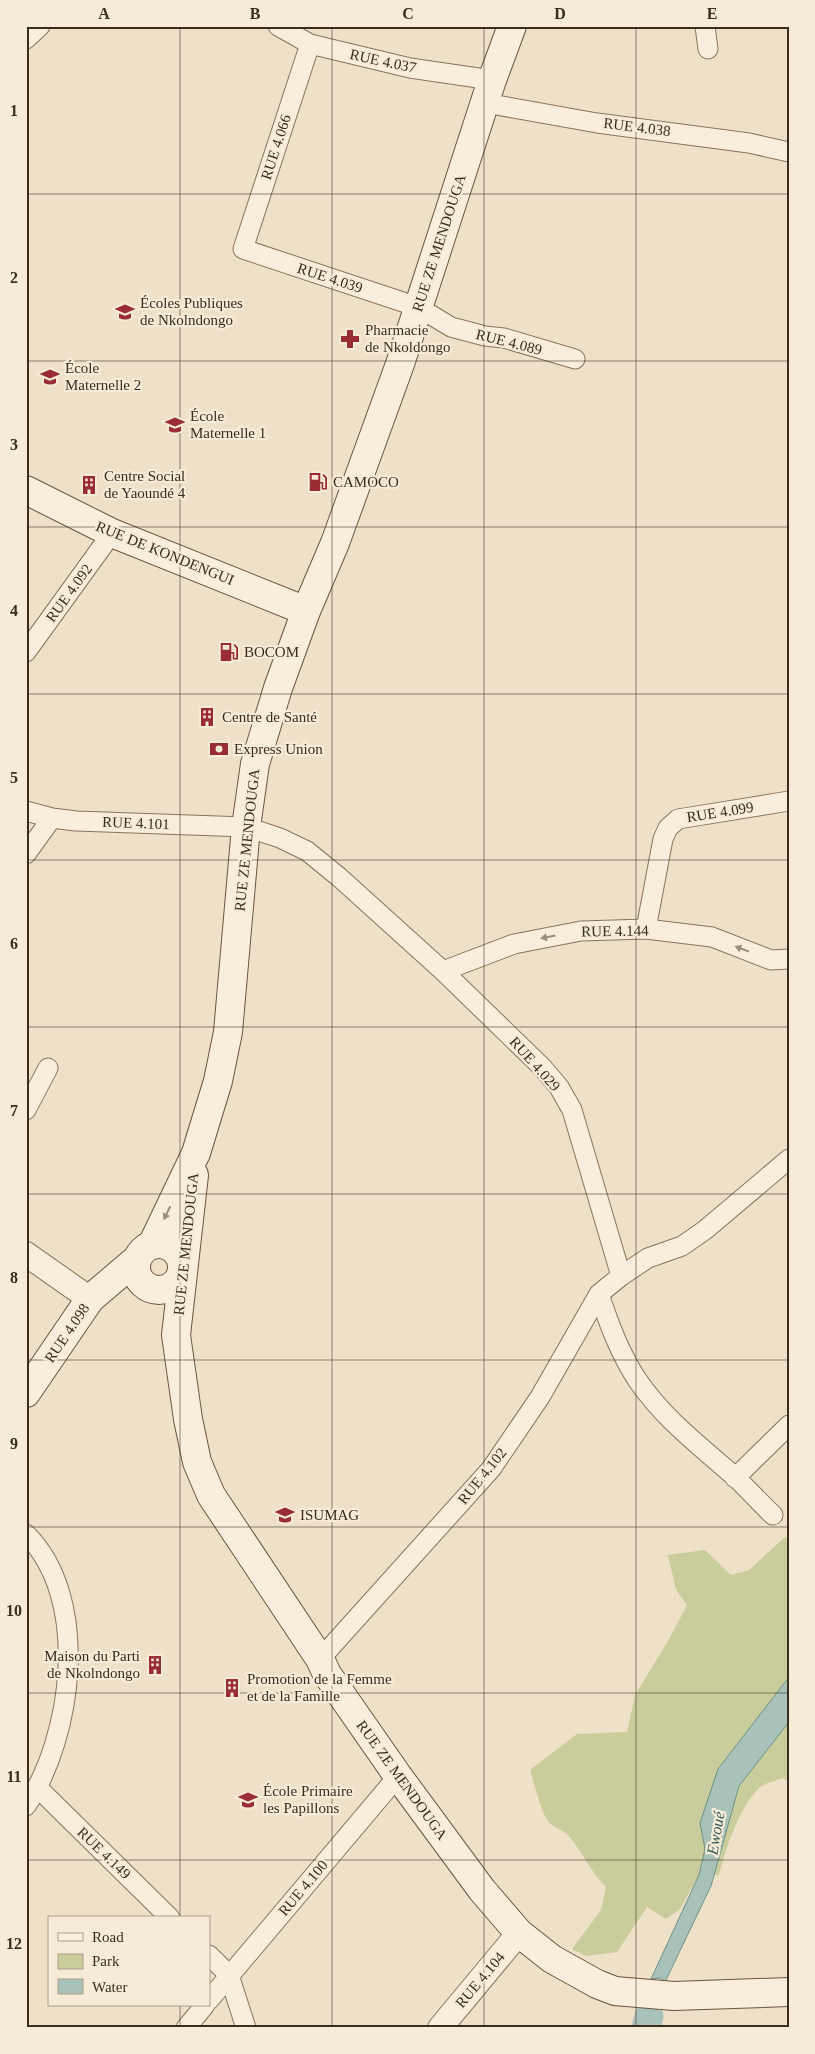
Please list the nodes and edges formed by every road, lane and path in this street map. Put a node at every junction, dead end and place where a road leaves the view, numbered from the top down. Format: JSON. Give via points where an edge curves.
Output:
{"nodes":[{"id":1,"x":40,"y":26,"type":"edge"},
{"id":2,"x":278,"y":26,"type":"edge"},
{"id":3,"x":512,"y":26,"type":"edge"},
{"id":4,"x":705,"y":26,"type":"edge"},
{"id":5,"x":26,"y":39,"type":"edge"},
{"id":6,"x":310,"y":44,"type":"junction"},
{"id":7,"x":708,"y":50,"type":"dead end"},
{"id":8,"x":489,"y":92,"type":"junction"},
{"id":9,"x":789,"y":152,"type":"edge"},
{"id":10,"x":243,"y":249,"type":"joint"},
{"id":11,"x":418,"y":307,"type":"junction"},
{"id":12,"x":574,"y":359,"type":"dead end"},
{"id":13,"x":26,"y":490,"type":"edge"},
{"id":14,"x":112,"y":533,"type":"junction"},
{"id":15,"x":306,"y":611,"type":"junction"},
{"id":16,"x":26,"y":652,"type":"edge"},
{"id":17,"x":789,"y":801,"type":"edge"},
{"id":18,"x":26,"y":811,"type":"edge"},
{"id":19,"x":52,"y":818,"type":"junction"},
{"id":20,"x":246,"y":827,"type":"junction"},
{"id":21,"x":26,"y":854,"type":"edge"},
{"id":22,"x":646,"y":930,"type":"junction"},
{"id":23,"x":789,"y":959,"type":"edge"},
{"id":24,"x":443,"y":971,"type":"junction"},
{"id":25,"x":48,"y":1068,"type":"dead end"},
{"id":26,"x":26,"y":1110,"type":"edge"},
{"id":27,"x":196,"y":1153,"type":"junction"},
{"id":28,"x":789,"y":1159,"type":"edge"},
{"id":29,"x":26,"y":1254,"type":"edge"},
{"id":30,"x":144,"y":1268,"type":"junction"},
{"id":31,"x":182,"y":1268,"type":"junction"},
{"id":32,"x":621,"y":1276,"type":"junction"},
{"id":33,"x":599,"y":1294,"type":"junction"},
{"id":34,"x":91,"y":1298,"type":"junction"},
{"id":35,"x":176,"y":1334,"type":"junction"},
{"id":36,"x":26,"y":1393,"type":"edge"},
{"id":37,"x":789,"y":1425,"type":"edge"},
{"id":38,"x":735,"y":1478,"type":"junction"},
{"id":39,"x":772,"y":1515,"type":"dead end"},
{"id":40,"x":26,"y":1534,"type":"edge"},
{"id":41,"x":320,"y":1659,"type":"junction"},
{"id":42,"x":398,"y":1776,"type":"junction"},
{"id":43,"x":38,"y":1788,"type":"junction"},
{"id":44,"x":26,"y":1806,"type":"edge"},
{"id":45,"x":168,"y":1916,"type":"edge"},
{"id":46,"x":519,"y":1933,"type":"junction"},
{"id":47,"x":210,"y":1956,"type":"edge"},
{"id":48,"x":229,"y":1975,"type":"junction"},
{"id":49,"x":789,"y":1992,"type":"edge"},
{"id":50,"x":210,"y":1999,"type":"edge"},
{"id":51,"x":204,"y":2006,"type":"edge"},
{"id":52,"x":186,"y":2028,"type":"edge"},
{"id":53,"x":246,"y":2028,"type":"edge"},
{"id":54,"x":440,"y":2028,"type":"edge"}],
"edges":[{"from":1,"to":5,"type":"street"},
{"from":2,"to":6,"type":"street","name":"RUE 4.037"},
{"from":3,"to":8,"type":"main road","name":"RUE ZE MENDOUGA"},
{"from":4,"to":7,"type":"street"},
{"from":6,"to":8,"type":"street","name":"RUE 4.037","via":[[410,68]]},
{"from":6,"to":10,"type":"street","name":"RUE 4.066"},
{"from":8,"to":9,"type":"street","name":"RUE 4.038","via":[[597,123],[749,143]]},
{"from":8,"to":11,"type":"main road","name":"RUE ZE MENDOUGA"},
{"from":10,"to":11,"type":"street","name":"RUE 4.039"},
{"from":11,"to":12,"type":"street","name":"RUE 4.089","via":[[451,327],[504,338]]},
{"from":11,"to":15,"type":"main road","name":"RUE ZE MENDOUGA","via":[[335,544]]},
{"from":13,"to":14,"type":"main road","name":"RUE DE KONDENGUI"},
{"from":14,"to":15,"type":"main road","name":"RUE DE KONDENGUI"},
{"from":14,"to":16,"type":"street","name":"RUE 4.092"},
{"from":15,"to":20,"type":"main road","name":"RUE ZE MENDOUGA","via":[[255,764]]},
{"from":17,"to":22,"type":"street","name":"RUE 4.099","via":[[678,819],[668,828]]},
{"from":18,"to":19,"type":"street","name":"RUE 4.101"},
{"from":19,"to":20,"type":"street","name":"RUE 4.101"},
{"from":19,"to":21,"type":"street"},
{"from":20,"to":24,"type":"street","name":"RUE 4.029","via":[[307,851]]},
{"from":20,"to":27,"type":"main road","name":"RUE ZE MENDOUGA","via":[[228,1032],[218,1081]]},
{"from":23,"to":22,"type":"street","name":"RUE 4.144","one_way":true,"via":[[771,960],[712,937]]},
{"from":22,"to":24,"type":"street","name":"RUE 4.144","one_way":true,"via":[[581,931],[514,944]]},
{"from":24,"to":32,"type":"street","name":"RUE 4.029","via":[[542,1067],[572,1110]]},
{"from":25,"to":26,"type":"street"},
{"from":27,"to":30,"type":"main road","name":"RUE ZE MENDOUGA","one_way":true},
{"from":27,"to":31,"type":"main road","name":"RUE ZE MENDOUGA"},
{"from":28,"to":32,"type":"street","via":[[705,1230],[682,1246],[648,1258]]},
{"from":29,"to":34,"type":"street"},
{"from":30,"to":31,"type":"main road","via":[[162,1290],[176,1283]]},
{"from":30,"to":31,"type":"main road","via":[[166,1245],[173,1248]]},
{"from":30,"to":34,"type":"main road","name":"RUE 4.098"},
{"from":30,"to":35,"type":"main road","name":"RUE ZE MENDOUGA"},
{"from":31,"to":35,"type":"main road","name":"RUE ZE MENDOUGA"},
{"from":32,"to":33,"type":"street","name":"RUE 4.102"},
{"from":33,"to":38,"type":"street","via":[[614,1337],[637,1379],[687,1437]]},
{"from":33,"to":41,"type":"street","name":"RUE 4.102","via":[[540,1397],[492,1469]]},
{"from":34,"to":36,"type":"main road","name":"RUE 4.098"},
{"from":35,"to":41,"type":"main road","name":"RUE ZE MENDOUGA","via":[[195,1454],[211,1495]]},
{"from":37,"to":38,"type":"street"},
{"from":38,"to":39,"type":"street"},
{"from":40,"to":43,"type":"street","via":[[42,1552],[56,1576],[67,1620],[68,1668],[58,1739]]},
{"from":41,"to":42,"type":"main road","name":"RUE ZE MENDOUGA"},
{"from":42,"to":46,"type":"main road","name":"RUE ZE MENDOUGA","via":[[482,1890]]},
{"from":42,"to":48,"type":"street","name":"RUE 4.100"},
{"from":43,"to":44,"type":"street"},
{"from":43,"to":45,"type":"street","name":"RUE 4.149"},
{"from":46,"to":49,"type":"main road","name":"RUE ZE MENDOUGA","via":[[552,1958],[615,1991],[674,1996]]},
{"from":46,"to":54,"type":"street","name":"RUE 4.104"},
{"from":47,"to":48,"type":"street"},
{"from":48,"to":50,"type":"street","name":"RUE 4.100"},
{"from":48,"to":53,"type":"street"},
{"from":51,"to":52,"type":"street"}]}
